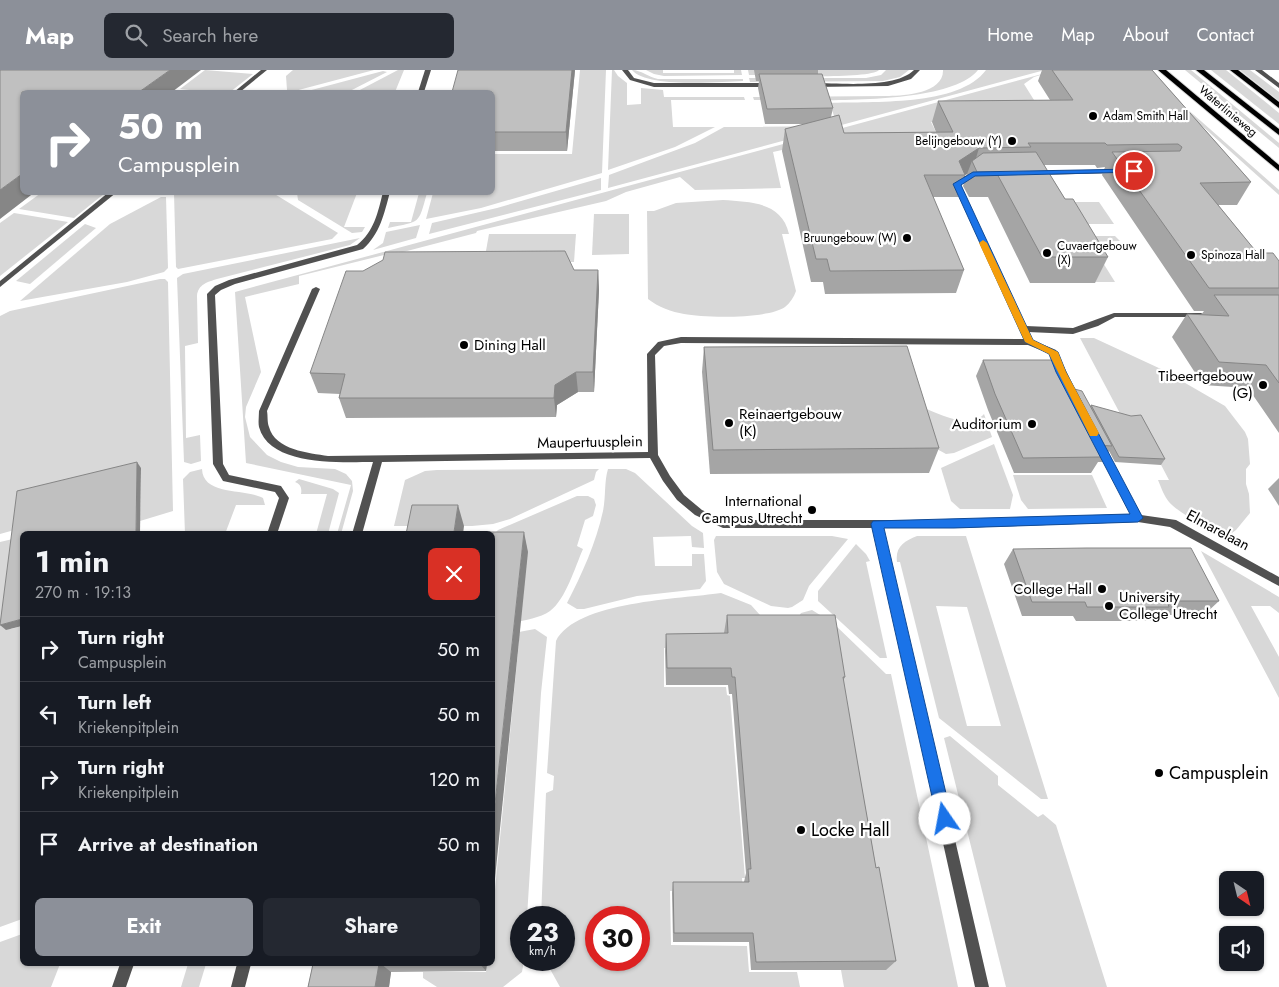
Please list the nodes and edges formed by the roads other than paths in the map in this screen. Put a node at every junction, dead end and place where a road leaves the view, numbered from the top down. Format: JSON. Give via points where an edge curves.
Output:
{"nodes":[{"id":1,"x":264,"y":70,"type":"edge"},
{"id":2,"x":428,"y":70,"type":"edge"},
{"id":3,"x":625,"y":70,"type":"edge"},
{"id":4,"x":917,"y":70,"type":"edge"},
{"id":5,"x":1162,"y":70,"type":"edge"},
{"id":6,"x":1200,"y":70,"type":"edge"},
{"id":7,"x":1234,"y":70,"type":"edge"},
{"id":8,"x":1258,"y":70,"type":"edge"},
{"id":9,"x":804,"y":84,"type":"edge"},
{"id":10,"x":776,"y":85,"type":"edge"},
{"id":11,"x":1279,"y":86,"type":"edge"},
{"id":12,"x":239,"y":90,"type":"edge"},
{"id":13,"x":421,"y":90,"type":"edge"},
{"id":14,"x":1279,"y":106,"type":"edge"},
{"id":15,"x":1279,"y":134,"type":"edge"},
{"id":16,"x":1279,"y":169,"type":"edge"},
{"id":17,"x":1130,"y":171,"type":"edge"},
{"id":18,"x":992,"y":174,"type":"edge"},
{"id":19,"x":1028,"y":174,"type":"edge"},
{"id":20,"x":110,"y":195,"type":"edge"},
{"id":21,"x":387,"y":195,"type":"edge"},
{"id":22,"x":0,"y":285,"type":"edge"},
{"id":23,"x":316,"y":289,"type":"dead end"},
{"id":24,"x":1211,"y":315,"type":"edge"},
{"id":25,"x":1024,"y":330,"type":"junction"},
{"id":26,"x":1029,"y":342,"type":"junction"},
{"id":27,"x":1079,"y":406,"type":"edge"},
{"id":28,"x":1097,"y":440,"type":"edge"},
{"id":29,"x":653,"y":455,"type":"junction"},
{"id":30,"x":378,"y":459,"type":"junction"},
{"id":31,"x":1138,"y":518,"type":"junction"},
{"id":32,"x":877,"y":524,"type":"junction"},
{"id":33,"x":273,"y":531,"type":"edge"},
{"id":34,"x":358,"y":531,"type":"edge"},
{"id":35,"x":1279,"y":582,"type":"edge"},
{"id":36,"x":126,"y":966,"type":"edge"},
{"id":37,"x":243,"y":966,"type":"edge"},
{"id":38,"x":119,"y":987,"type":"edge"},
{"id":39,"x":238,"y":987,"type":"edge"},
{"id":40,"x":982,"y":987,"type":"edge"}],
"edges":[{"from":1,"to":12,"type":"street"},
{"from":2,"to":13,"type":"street"},
{"from":3,"to":10,"type":"street","via":[[632,79],[654,85]]},
{"from":4,"to":9,"type":"street","via":[[908,78],[888,84]]},
{"from":5,"to":16,"type":"main road","name":"Waterlinieweg"},
{"from":6,"to":15,"type":"main road","name":"Waterlinieweg"},
{"from":7,"to":14,"type":"main road"},
{"from":8,"to":11,"type":"street"},
{"from":17,"to":19,"type":"street"},
{"from":18,"to":25,"type":"street","via":[[973,174],[957,184]]},
{"from":20,"to":22,"type":"street"},
{"from":21,"to":33,"type":"street","via":[[374,233],[360,247],[232,282],[211,294],[218,464],[226,478],[278,489],[284,498]]},
{"from":23,"to":30,"type":"street","name":"Maupertuusplein","via":[[263,411],[264,427],[283,448],[302,455],[328,459]]},
{"from":24,"to":25,"type":"street","via":[[1114,315],[1073,330]]},
{"from":25,"to":26,"type":"street"},
{"from":26,"to":27,"type":"street","via":[[1053,352]]},
{"from":26,"to":29,"type":"street","name":"Maupertuusplein","via":[[681,340],[661,344],[651,354]]},
{"from":28,"to":31,"type":"street"},
{"from":29,"to":30,"type":"street","name":"Maupertuusplein"},
{"from":29,"to":32,"type":"street","via":[[669,486],[694,511],[723,524]]},
{"from":30,"to":34,"type":"street"},
{"from":31,"to":32,"type":"street"},
{"from":31,"to":35,"type":"street","name":"Elmarelaan","via":[[1172,523]]},
{"from":32,"to":40,"type":"street"},
{"from":36,"to":38,"type":"street"},
{"from":37,"to":39,"type":"street"}]}
